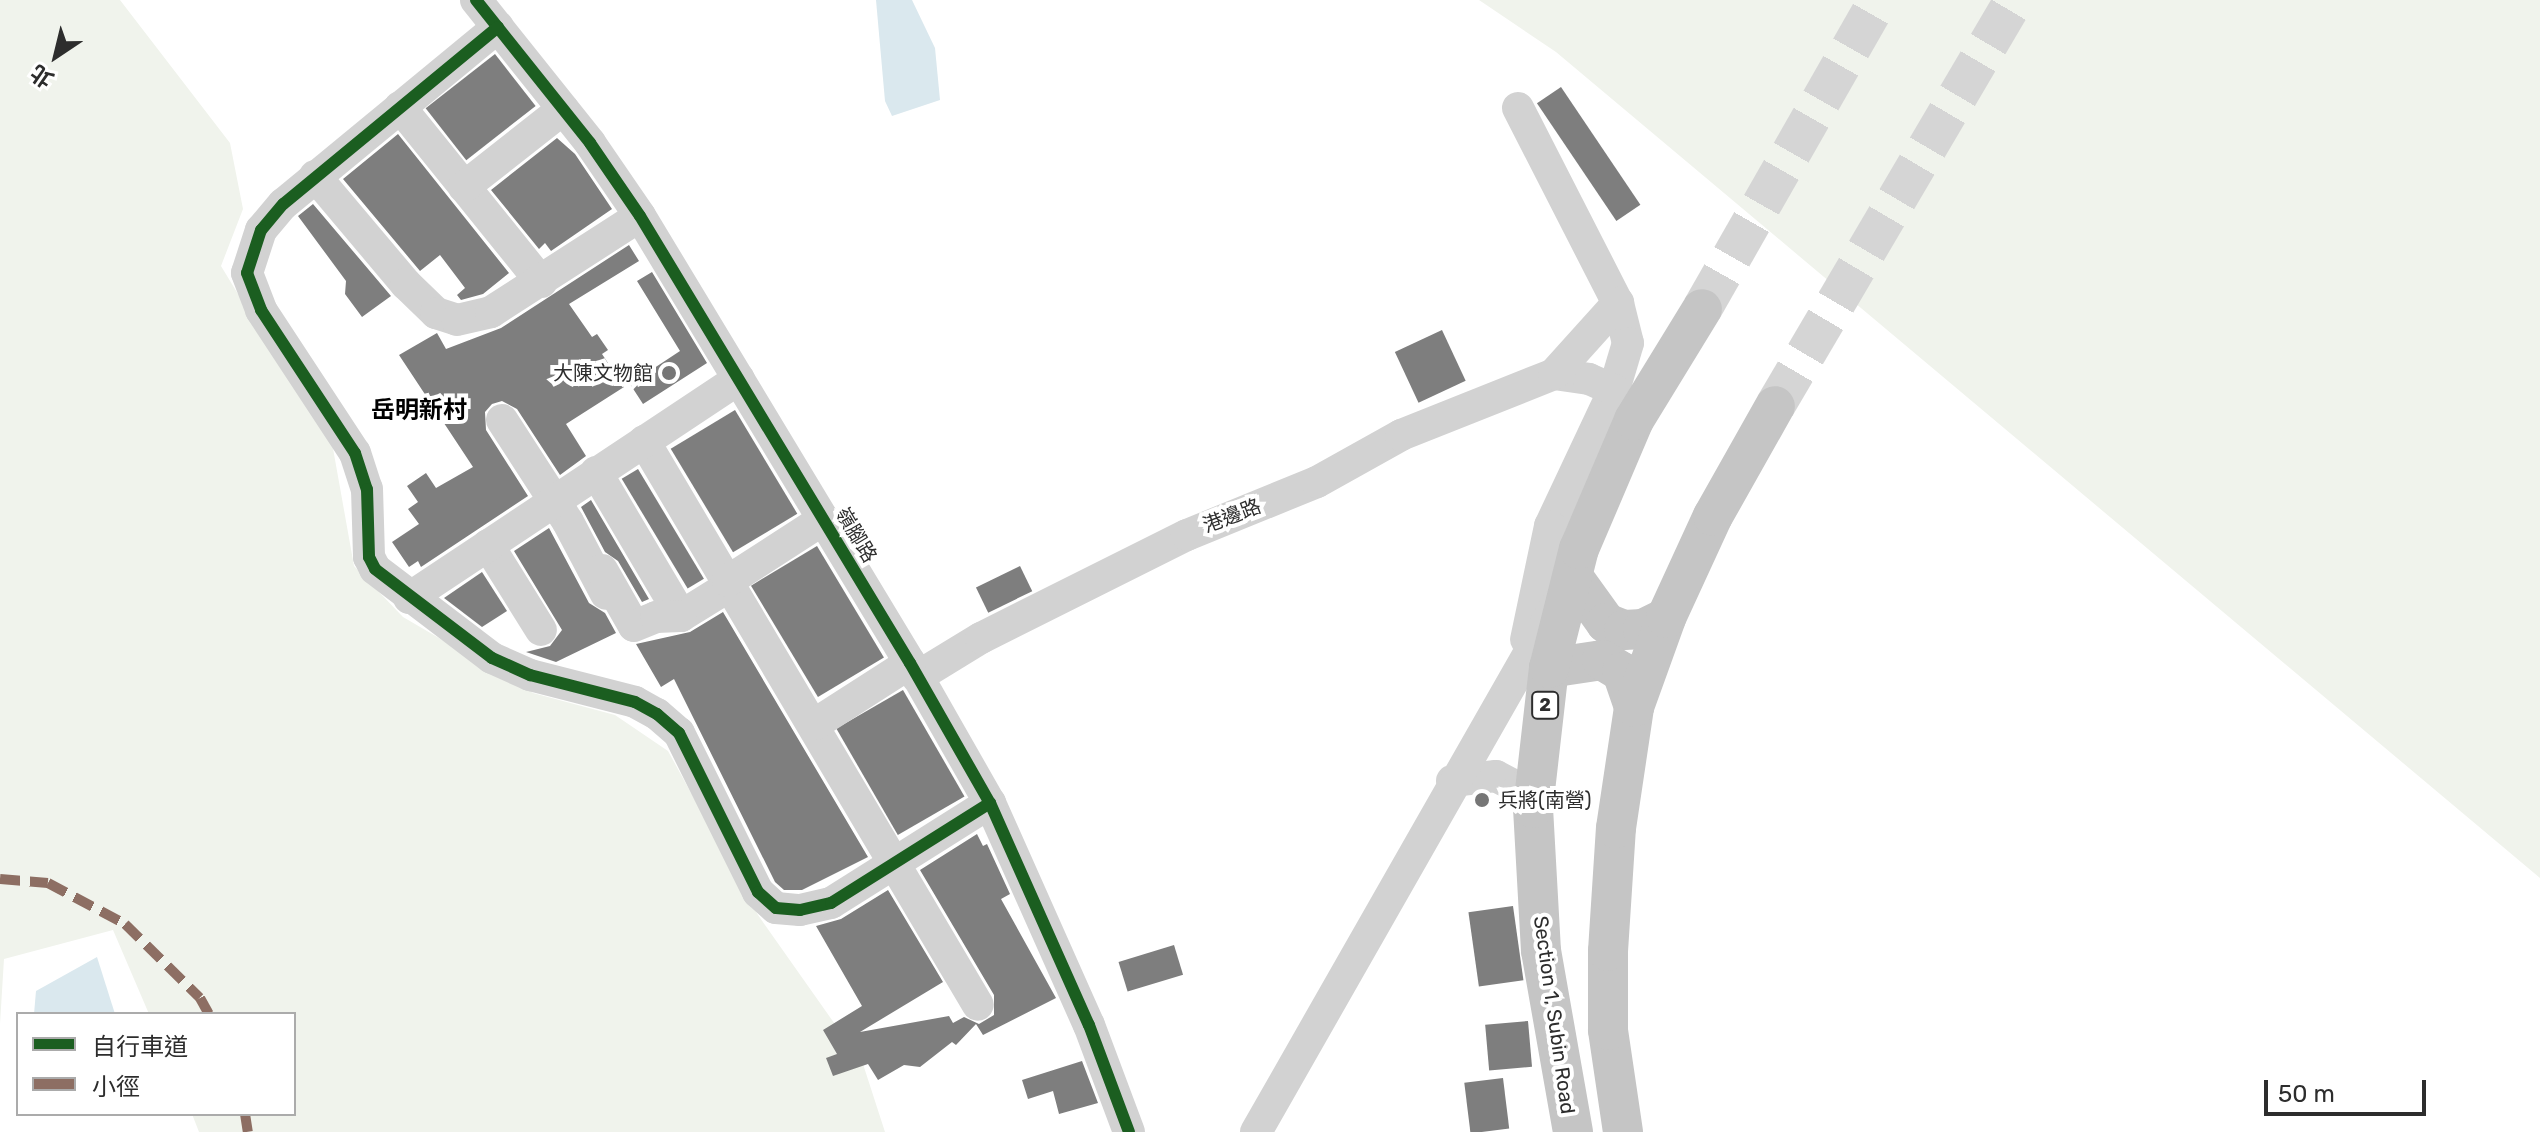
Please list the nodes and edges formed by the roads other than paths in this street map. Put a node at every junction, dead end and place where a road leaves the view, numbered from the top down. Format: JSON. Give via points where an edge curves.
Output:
{"nodes":[{"id":1,"x":476,"y":0,"type":"edge"},
{"id":2,"x":498,"y":27,"type":"junction"},
{"id":3,"x":400,"y":107,"type":"junction"},
{"id":4,"x":1518,"y":108,"type":"dead end"},
{"id":5,"x":563,"y":109,"type":"junction"},
{"id":6,"x":315,"y":176,"type":"junction"},
{"id":7,"x":464,"y":187,"type":"junction"},
{"id":8,"x":640,"y":216,"type":"junction"},
{"id":9,"x":541,"y":282,"type":"junction"},
{"id":10,"x":1618,"y":303,"type":"junction"},
{"id":11,"x":1702,"y":309,"type":"tunnel mouth"},
{"id":12,"x":1554,"y":374,"type":"junction"},
{"id":13,"x":739,"y":379,"type":"junction"},
{"id":14,"x":1614,"y":390,"type":"junction"},
{"id":15,"x":1775,"y":406,"type":"tunnel mouth"},
{"id":16,"x":502,"y":420,"type":"dead end"},
{"id":17,"x":644,"y":441,"type":"junction"},
{"id":18,"x":596,"y":472,"type":"junction"},
{"id":19,"x":554,"y":500,"type":"junction"},
{"id":20,"x":824,"y":519,"type":"junction"},
{"id":21,"x":488,"y":545,"type":"junction"},
{"id":22,"x":594,"y":557,"type":"dead end"},
{"id":23,"x":1573,"y":577,"type":"junction"},
{"id":24,"x":730,"y":583,"type":"junction"},
{"id":25,"x":606,"y":594,"type":"dead end"},
{"id":26,"x":409,"y":598,"type":"junction"},
{"id":27,"x":681,"y":616,"type":"junction"},
{"id":28,"x":1666,"y":618,"type":"junction"},
{"id":29,"x":541,"y":630,"type":"dead end"},
{"id":30,"x":1535,"y":665,"type":"junction"},
{"id":31,"x":914,"y":670,"type":"junction"},
{"id":32,"x":1634,"y":707,"type":"junction"},
{"id":33,"x":815,"y":724,"type":"junction"},
{"id":34,"x":1452,"y":781,"type":"junction"},
{"id":35,"x":990,"y":803,"type":"junction"},
{"id":36,"x":1533,"y":808,"type":"junction"},
{"id":37,"x":897,"y":862,"type":"junction"},
{"id":38,"x":978,"y":1005,"type":"dead end"},
{"id":39,"x":1129,"y":1132,"type":"edge"},
{"id":40,"x":1256,"y":1132,"type":"edge"},
{"id":41,"x":1573,"y":1132,"type":"edge"},
{"id":42,"x":1623,"y":1132,"type":"edge"}],
"edges":[{"from":1,"to":2,"type":"street","name":"嶺腳路"},
{"from":2,"to":3,"type":"street"},
{"from":2,"to":5,"type":"street","name":"嶺腳路"},
{"from":3,"to":6,"type":"street"},
{"from":3,"to":7,"type":"street"},
{"from":4,"to":10,"type":"street"},
{"from":5,"to":7,"type":"street"},
{"from":5,"to":8,"type":"street","name":"嶺腳路"},
{"from":6,"to":9,"type":"street","via":[[406,284],[442,317],[457,320],[491,312]]},
{"from":6,"to":26,"type":"street","via":[[261,230],[247,273],[261,310],[355,453],[367,489],[369,557],[383,578]]},
{"from":7,"to":9,"type":"street"},
{"from":8,"to":9,"type":"street"},
{"from":8,"to":13,"type":"street","name":"嶺腳路"},
{"from":10,"to":12,"type":"street"},
{"from":10,"to":14,"type":"street","via":[[1628,343]]},
{"from":11,"to":23,"type":"main road","name":"Section 1, Subin Road","number":"2","via":[[1634,420],[1579,549]]},
{"from":12,"to":14,"type":"street","via":[[1589,379]]},
{"from":12,"to":31,"type":"street","name":"港邊路","via":[[1401,435],[1317,482],[1187,535]]},
{"from":13,"to":17,"type":"street"},
{"from":13,"to":20,"type":"street","name":"嶺腳路"},
{"from":14,"to":30,"type":"street","via":[[1550,526]]},
{"from":15,"to":28,"type":"main road","via":[[1713,516]]},
{"from":16,"to":19,"type":"street"},
{"from":17,"to":18,"type":"street"},
{"from":17,"to":24,"type":"street"},
{"from":18,"to":19,"type":"street"},
{"from":18,"to":27,"type":"street"},
{"from":19,"to":21,"type":"street"},
{"from":19,"to":25,"type":"street"},
{"from":20,"to":24,"type":"street"},
{"from":20,"to":31,"type":"street","name":"嶺腳路"},
{"from":21,"to":26,"type":"street"},
{"from":21,"to":29,"type":"street"},
{"from":22,"to":27,"type":"street","via":[[634,626],[656,617]]},
{"from":23,"to":28,"type":"main road","via":[[1606,623],[1624,630],[1643,629]]},
{"from":23,"to":30,"type":"main road","name":"Section 1, Subin Road","number":"2"},
{"from":24,"to":27,"type":"street"},
{"from":24,"to":33,"type":"street"},
{"from":26,"to":37,"type":"street","via":[[512,667],[635,702],[657,714],[679,733],[758,892],[776,908],[800,910],[831,903]]},
{"from":28,"to":32,"type":"main road"},
{"from":30,"to":32,"type":"main road","via":[[1602,660],[1622,672]]},
{"from":30,"to":34,"type":"street"},
{"from":30,"to":36,"type":"main road","name":"Section 1, Subin Road","number":"2"},
{"from":31,"to":33,"type":"street","name":"港邊路"},
{"from":31,"to":35,"type":"street","name":"嶺腳路"},
{"from":32,"to":42,"type":"main road","via":[[1616,828],[1608,951],[1608,1030]]},
{"from":33,"to":37,"type":"street"},
{"from":34,"to":36,"type":"street","via":[[1496,776],[1519,788]]},
{"from":34,"to":40,"type":"street"},
{"from":35,"to":37,"type":"street"},
{"from":35,"to":39,"type":"street","name":"嶺腳路","via":[[1089,1025]]},
{"from":36,"to":41,"type":"main road","name":"Section 1, Subin Road","number":"2","via":[[1541,951]]},
{"from":37,"to":38,"type":"street"}]}
